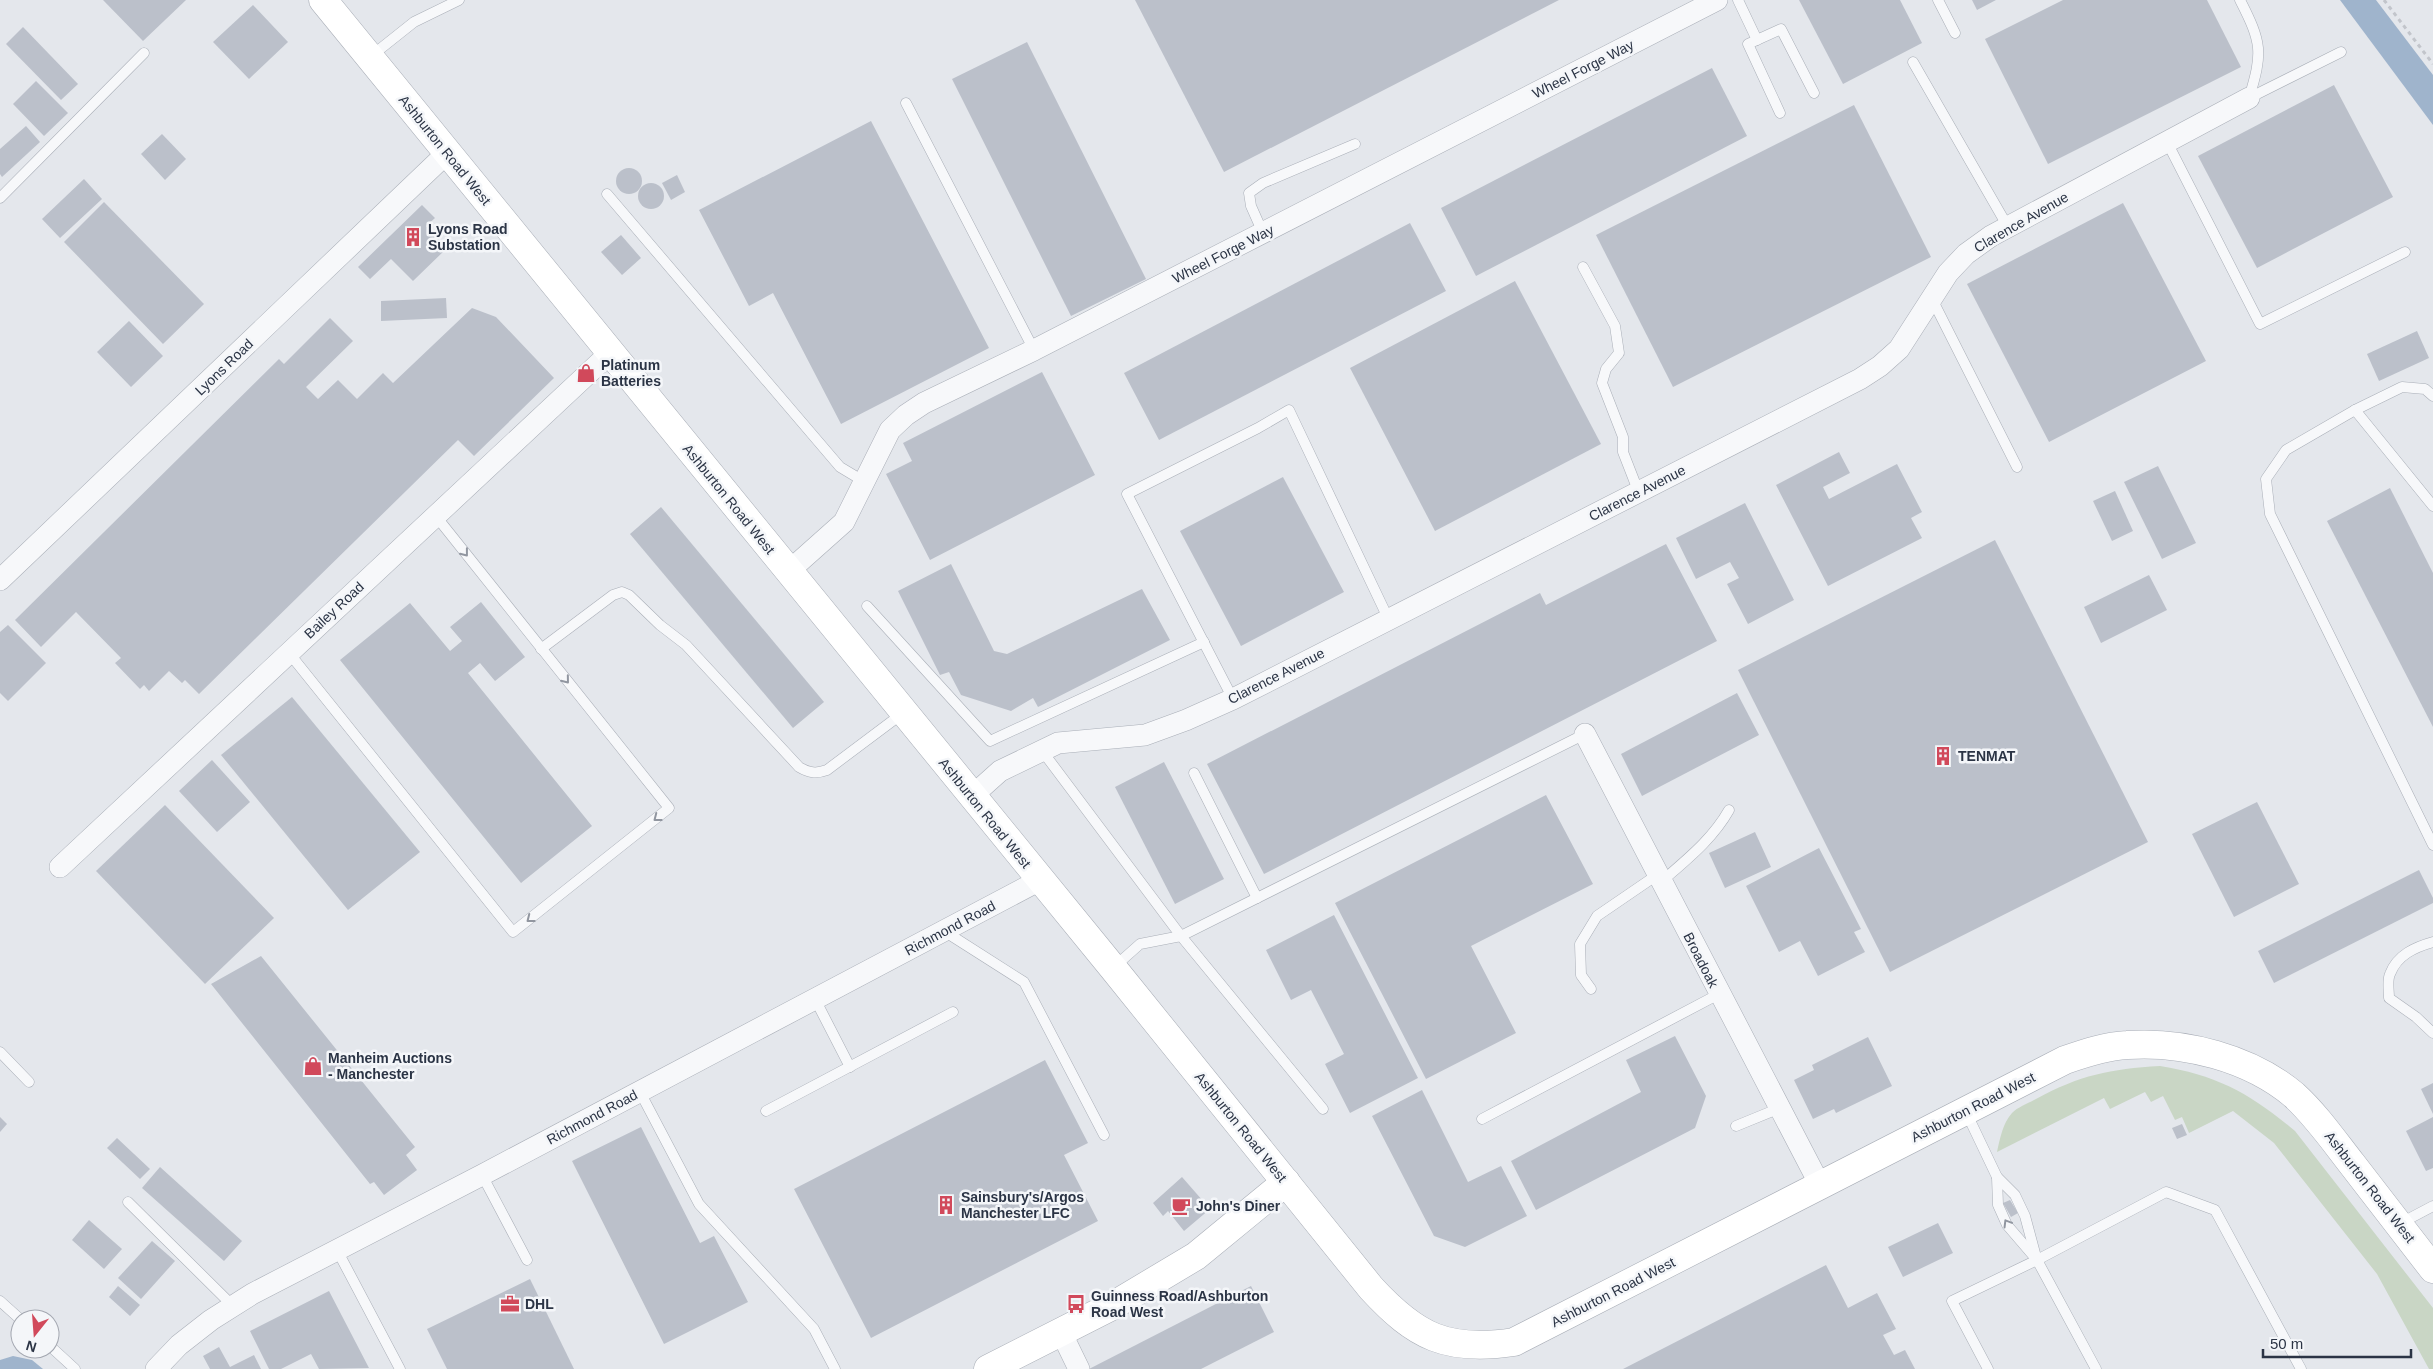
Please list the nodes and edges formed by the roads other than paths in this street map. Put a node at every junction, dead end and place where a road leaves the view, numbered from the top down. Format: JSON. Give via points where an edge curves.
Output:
{"nodes":[{"id":1,"x":323,"y":0,"type":"edge"},
{"id":2,"x":459,"y":0,"type":"edge"},
{"id":3,"x":1717,"y":0,"type":"edge"},
{"id":4,"x":1738,"y":0,"type":"edge"},
{"id":5,"x":1938,"y":0,"type":"edge"},
{"id":6,"x":2240,"y":0,"type":"edge"},
{"id":7,"x":1955,"y":33,"type":"dead end"},
{"id":8,"x":1757,"y":40,"type":"junction"},
{"id":9,"x":144,"y":52,"type":"dead end"},
{"id":10,"x":2341,"y":52,"type":"dead end"},
{"id":11,"x":370,"y":58,"type":"junction"},
{"id":12,"x":1913,"y":62,"type":"dead end"},
{"id":13,"x":1814,"y":93,"type":"dead end"},
{"id":14,"x":2249,"y":98,"type":"junction"},
{"id":15,"x":906,"y":103,"type":"dead end"},
{"id":16,"x":1780,"y":113,"type":"dead end"},
{"id":17,"x":2167,"y":142,"type":"junction"},
{"id":18,"x":1355,"y":144,"type":"dead end"},
{"id":19,"x":447,"y":153,"type":"junction"},
{"id":20,"x":607,"y":194,"type":"dead end"},
{"id":21,"x":0,"y":198,"type":"edge"},
{"id":22,"x":2008,"y":227,"type":"junction"},
{"id":23,"x":1263,"y":233,"type":"junction"},
{"id":24,"x":2405,"y":252,"type":"dead end"},
{"id":25,"x":1583,"y":267,"type":"dead end"},
{"id":26,"x":1932,"y":299,"type":"junction"},
{"id":27,"x":1034,"y":350,"type":"junction"},
{"id":28,"x":610,"y":353,"type":"junction"},
{"id":29,"x":2433,"y":396,"type":"edge"},
{"id":30,"x":2355,"y":410,"type":"junction"},
{"id":31,"x":2017,"y":467,"type":"dead end"},
{"id":32,"x":865,"y":482,"type":"junction"},
{"id":33,"x":1638,"y":492,"type":"junction"},
{"id":34,"x":2433,"y":506,"type":"edge"},
{"id":35,"x":435,"y":515,"type":"junction"},
{"id":36,"x":789,"y":572,"type":"junction"},
{"id":37,"x":0,"y":580,"type":"edge"},
{"id":38,"x":867,"y":606,"type":"dead end"},
{"id":39,"x":1388,"y":618,"type":"junction"},
{"id":40,"x":1204,"y":642,"type":"junction"},
{"id":41,"x":541,"y":649,"type":"junction"},
{"id":42,"x":289,"y":653,"type":"junction"},
{"id":43,"x":1233,"y":699,"type":"junction"},
{"id":44,"x":903,"y":712,"type":"junction"},
{"id":45,"x":1585,"y":734,"type":"joint"},
{"id":46,"x":1043,"y":752,"type":"junction"},
{"id":47,"x":1194,"y":773,"type":"dead end"},
{"id":48,"x":972,"y":798,"type":"junction"},
{"id":49,"x":1729,"y":810,"type":"dead end"},
{"id":50,"x":2433,"y":845,"type":"edge"},
{"id":51,"x":60,"y":868,"type":"dead end"},
{"id":52,"x":1659,"y":879,"type":"junction"},
{"id":53,"x":1040,"y":880,"type":"junction"},
{"id":54,"x":1257,"y":898,"type":"junction"},
{"id":55,"x":944,"y":931,"type":"junction"},
{"id":56,"x":1181,"y":936,"type":"junction"},
{"id":57,"x":2433,"y":942,"type":"edge"},
{"id":58,"x":1112,"y":968,"type":"junction"},
{"id":59,"x":1591,"y":989,"type":"dead end"},
{"id":60,"x":1719,"y":994,"type":"junction"},
{"id":61,"x":815,"y":999,"type":"junction"},
{"id":62,"x":953,"y":1012,"type":"dead end"},
{"id":63,"x":2433,"y":1033,"type":"edge"},
{"id":64,"x":0,"y":1052,"type":"edge"},
{"id":65,"x":850,"y":1066,"type":"junction"},
{"id":66,"x":29,"y":1082,"type":"dead end"},
{"id":67,"x":640,"y":1092,"type":"junction"},
{"id":68,"x":1780,"y":1108,"type":"junction"},
{"id":69,"x":1323,"y":1109,"type":"dead end"},
{"id":70,"x":1965,"y":1110,"type":"junction"},
{"id":71,"x":766,"y":1111,"type":"dead end"},
{"id":72,"x":1482,"y":1120,"type":"dead end"},
{"id":73,"x":1736,"y":1126,"type":"dead end"},
{"id":74,"x":1104,"y":1134,"type":"dead end"},
{"id":75,"x":482,"y":1175,"type":"junction"},
{"id":76,"x":1997,"y":1177,"type":"junction"},
{"id":77,"x":1286,"y":1182,"type":"junction"},
{"id":78,"x":1820,"y":1185,"type":"junction"},
{"id":79,"x":128,"y":1202,"type":"dead end"},
{"id":80,"x":2433,"y":1206,"type":"edge"},
{"id":81,"x":2398,"y":1224,"type":"junction"},
{"id":82,"x":337,"y":1250,"type":"junction"},
{"id":83,"x":526,"y":1260,"type":"dead end"},
{"id":84,"x":2037,"y":1260,"type":"junction"},
{"id":85,"x":2433,"y":1269,"type":"edge"},
{"id":86,"x":0,"y":1301,"type":"edge"},
{"id":87,"x":233,"y":1306,"type":"junction"},
{"id":88,"x":10,"y":1310,"type":"edge"},
{"id":89,"x":1061,"y":1332,"type":"junction"},
{"id":90,"x":60,"y":1355,"type":"edge"},
{"id":91,"x":75,"y":1369,"type":"edge"},
{"id":92,"x":156,"y":1369,"type":"edge"},
{"id":93,"x":400,"y":1369,"type":"edge"},
{"id":94,"x":835,"y":1369,"type":"edge"},
{"id":95,"x":988,"y":1369,"type":"edge"},
{"id":96,"x":1079,"y":1369,"type":"edge"},
{"id":97,"x":1988,"y":1369,"type":"edge"},
{"id":98,"x":2096,"y":1369,"type":"edge"},
{"id":99,"x":2301,"y":1369,"type":"edge"}],
"edges":[{"from":1,"to":11,"type":"main road","name":"Ashburton Road West"},
{"from":2,"to":11,"type":"lane","via":[[414,22]]},
{"from":3,"to":23,"type":"street","name":"Wheel Forge Way"},
{"from":4,"to":8,"type":"lane"},
{"from":5,"to":7,"type":"lane"},
{"from":6,"to":14,"type":"lane","via":[[2256,31],[2259,56]]},
{"from":8,"to":13,"type":"lane","via":[[1781,29]]},
{"from":8,"to":16,"type":"lane","via":[[1748,44]]},
{"from":9,"to":21,"type":"lane"},
{"from":10,"to":14,"type":"lane"},
{"from":11,"to":19,"type":"main road","name":"Ashburton Road West"},
{"from":12,"to":22,"type":"lane"},
{"from":14,"to":17,"type":"street","name":"Clarence Avenue"},
{"from":15,"to":27,"type":"lane"},
{"from":17,"to":22,"type":"street","name":"Clarence Avenue"},
{"from":17,"to":24,"type":"lane","via":[[2260,324]]},
{"from":18,"to":23,"type":"lane","via":[[1264,183],[1249,193]]},
{"from":19,"to":28,"type":"main road","name":"Ashburton Road West"},
{"from":19,"to":37,"type":"street","name":"Lyons Road"},
{"from":20,"to":32,"type":"lane","via":[[840,467]]},
{"from":22,"to":26,"type":"street","name":"Clarence Avenue","via":[[1966,254],[1948,273]]},
{"from":23,"to":27,"type":"street","name":"Wheel Forge Way"},
{"from":25,"to":33,"type":"lane","via":[[1615,326],[1619,352],[1606,369],[1602,383],[1623,437],[1623,452]]},
{"from":26,"to":31,"type":"lane"},
{"from":26,"to":33,"type":"street","name":"Clarence Avenue","via":[[1899,348],[1880,366]]},
{"from":27,"to":32,"type":"street","name":"Wheel Forge Way","via":[[924,403],[906,415],[890,430]]},
{"from":28,"to":35,"type":"street","name":"Bailey Road"},
{"from":28,"to":36,"type":"main road","name":"Ashburton Road West"},
{"from":29,"to":30,"type":"lane","via":[[2425,389],[2402,387]]},
{"from":30,"to":34,"type":"lane"},
{"from":30,"to":50,"type":"lane","via":[[2286,450],[2266,480],[2270,514]]},
{"from":32,"to":36,"type":"street","name":"Wheel Forge Way","via":[[844,522]]},
{"from":33,"to":39,"type":"street","name":"Clarence Avenue"},
{"from":35,"to":41,"type":"lane","one_way":true},
{"from":35,"to":42,"type":"street","name":"Bailey Road"},
{"from":36,"to":44,"type":"main road","name":"Ashburton Road West"},
{"from":38,"to":40,"type":"lane","via":[[990,741]]},
{"from":39,"to":40,"type":"lane","via":[[1288,410],[1127,494]]},
{"from":39,"to":43,"type":"street","name":"Clarence Avenue"},
{"from":40,"to":43,"type":"lane"},
{"from":41,"to":42,"type":"lane","one_way":true,"via":[[669,808],[513,932]]},
{"from":41,"to":44,"type":"lane","via":[[613,595],[622,592],[629,595],[686,645],[799,767],[812,773],[827,770]]},
{"from":42,"to":51,"type":"street","name":"Bailey Road"},
{"from":43,"to":46,"type":"street","name":"Clarence Avenue","via":[[1145,735],[1058,743]]},
{"from":44,"to":48,"type":"main road","name":"Ashburton Road West"},
{"from":45,"to":52,"type":"street","name":"Broadoak"},
{"from":45,"to":54,"type":"lane"},
{"from":46,"to":48,"type":"street","name":"Clarence Avenue","via":[[1000,771]]},
{"from":46,"to":56,"type":"lane"},
{"from":47,"to":54,"type":"lane"},
{"from":48,"to":53,"type":"main road","name":"Ashburton Road West"},
{"from":49,"to":52,"type":"lane","via":[[1702,846]]},
{"from":52,"to":59,"type":"lane","via":[[1596,916],[1580,944],[1581,975]]},
{"from":52,"to":60,"type":"street","name":"Broadoak"},
{"from":53,"to":55,"type":"street","name":"Richmond Road"},
{"from":53,"to":58,"type":"main road","name":"Ashburton Road West"},
{"from":54,"to":56,"type":"lane"},
{"from":55,"to":61,"type":"street","name":"Richmond Road"},
{"from":55,"to":74,"type":"lane","via":[[1024,982]]},
{"from":56,"to":58,"type":"lane","via":[[1140,944]]},
{"from":56,"to":69,"type":"lane"},
{"from":57,"to":63,"type":"lane","via":[[2418,946],[2402,956],[2389,975],[2389,998],[2416,1016]]},
{"from":58,"to":77,"type":"main road","name":"Ashburton Road West"},
{"from":60,"to":68,"type":"street","name":"Broadoak"},
{"from":60,"to":72,"type":"lane"},
{"from":61,"to":65,"type":"lane"},
{"from":61,"to":67,"type":"street","name":"Richmond Road"},
{"from":62,"to":65,"type":"lane"},
{"from":64,"to":66,"type":"lane"},
{"from":65,"to":71,"type":"lane"},
{"from":67,"to":75,"type":"street","name":"Richmond Road"},
{"from":67,"to":94,"type":"lane","via":[[700,1204],[814,1329]]},
{"from":68,"to":73,"type":"lane"},
{"from":68,"to":78,"type":"street","name":"Broadoak"},
{"from":70,"to":76,"type":"lane"},
{"from":70,"to":78,"type":"main road","name":"Ashburton Road West"},
{"from":70,"to":81,"type":"main road","name":"Ashburton Road West","via":[[2065,1060],[2094,1050],[2160,1044],[2221,1056],[2256,1072],[2293,1095],[2328,1133]]},
{"from":75,"to":82,"type":"street","name":"Richmond Road"},
{"from":75,"to":83,"type":"lane"},
{"from":76,"to":84,"type":"lane","via":[[2015,1195],[2025,1216]]},
{"from":84,"to":76,"type":"lane","one_way":true,"via":[[2007,1225],[1998,1205]]},
{"from":77,"to":78,"type":"main road","name":"Ashburton Road West","via":[[1394,1314],[1415,1330],[1438,1338],[1489,1346],[1514,1342]]},
{"from":77,"to":89,"type":"main road","via":[[1196,1256]]},
{"from":79,"to":87,"type":"lane"},
{"from":80,"to":81,"type":"lane"},
{"from":81,"to":85,"type":"main road","name":"Ashburton Road West"},
{"from":82,"to":87,"type":"street","name":"Richmond Road"},
{"from":82,"to":93,"type":"lane"},
{"from":84,"to":97,"type":"lane","via":[[1952,1301]]},
{"from":84,"to":98,"type":"lane"},
{"from":84,"to":99,"type":"lane","via":[[2166,1192],[2215,1210]]},
{"from":86,"to":88,"type":"lane"},
{"from":87,"to":92,"type":"street","name":"Richmond Road","via":[[179,1345]]},
{"from":89,"to":95,"type":"main road"},
{"from":89,"to":96,"type":"street"},
{"from":90,"to":91,"type":"lane"}]}
